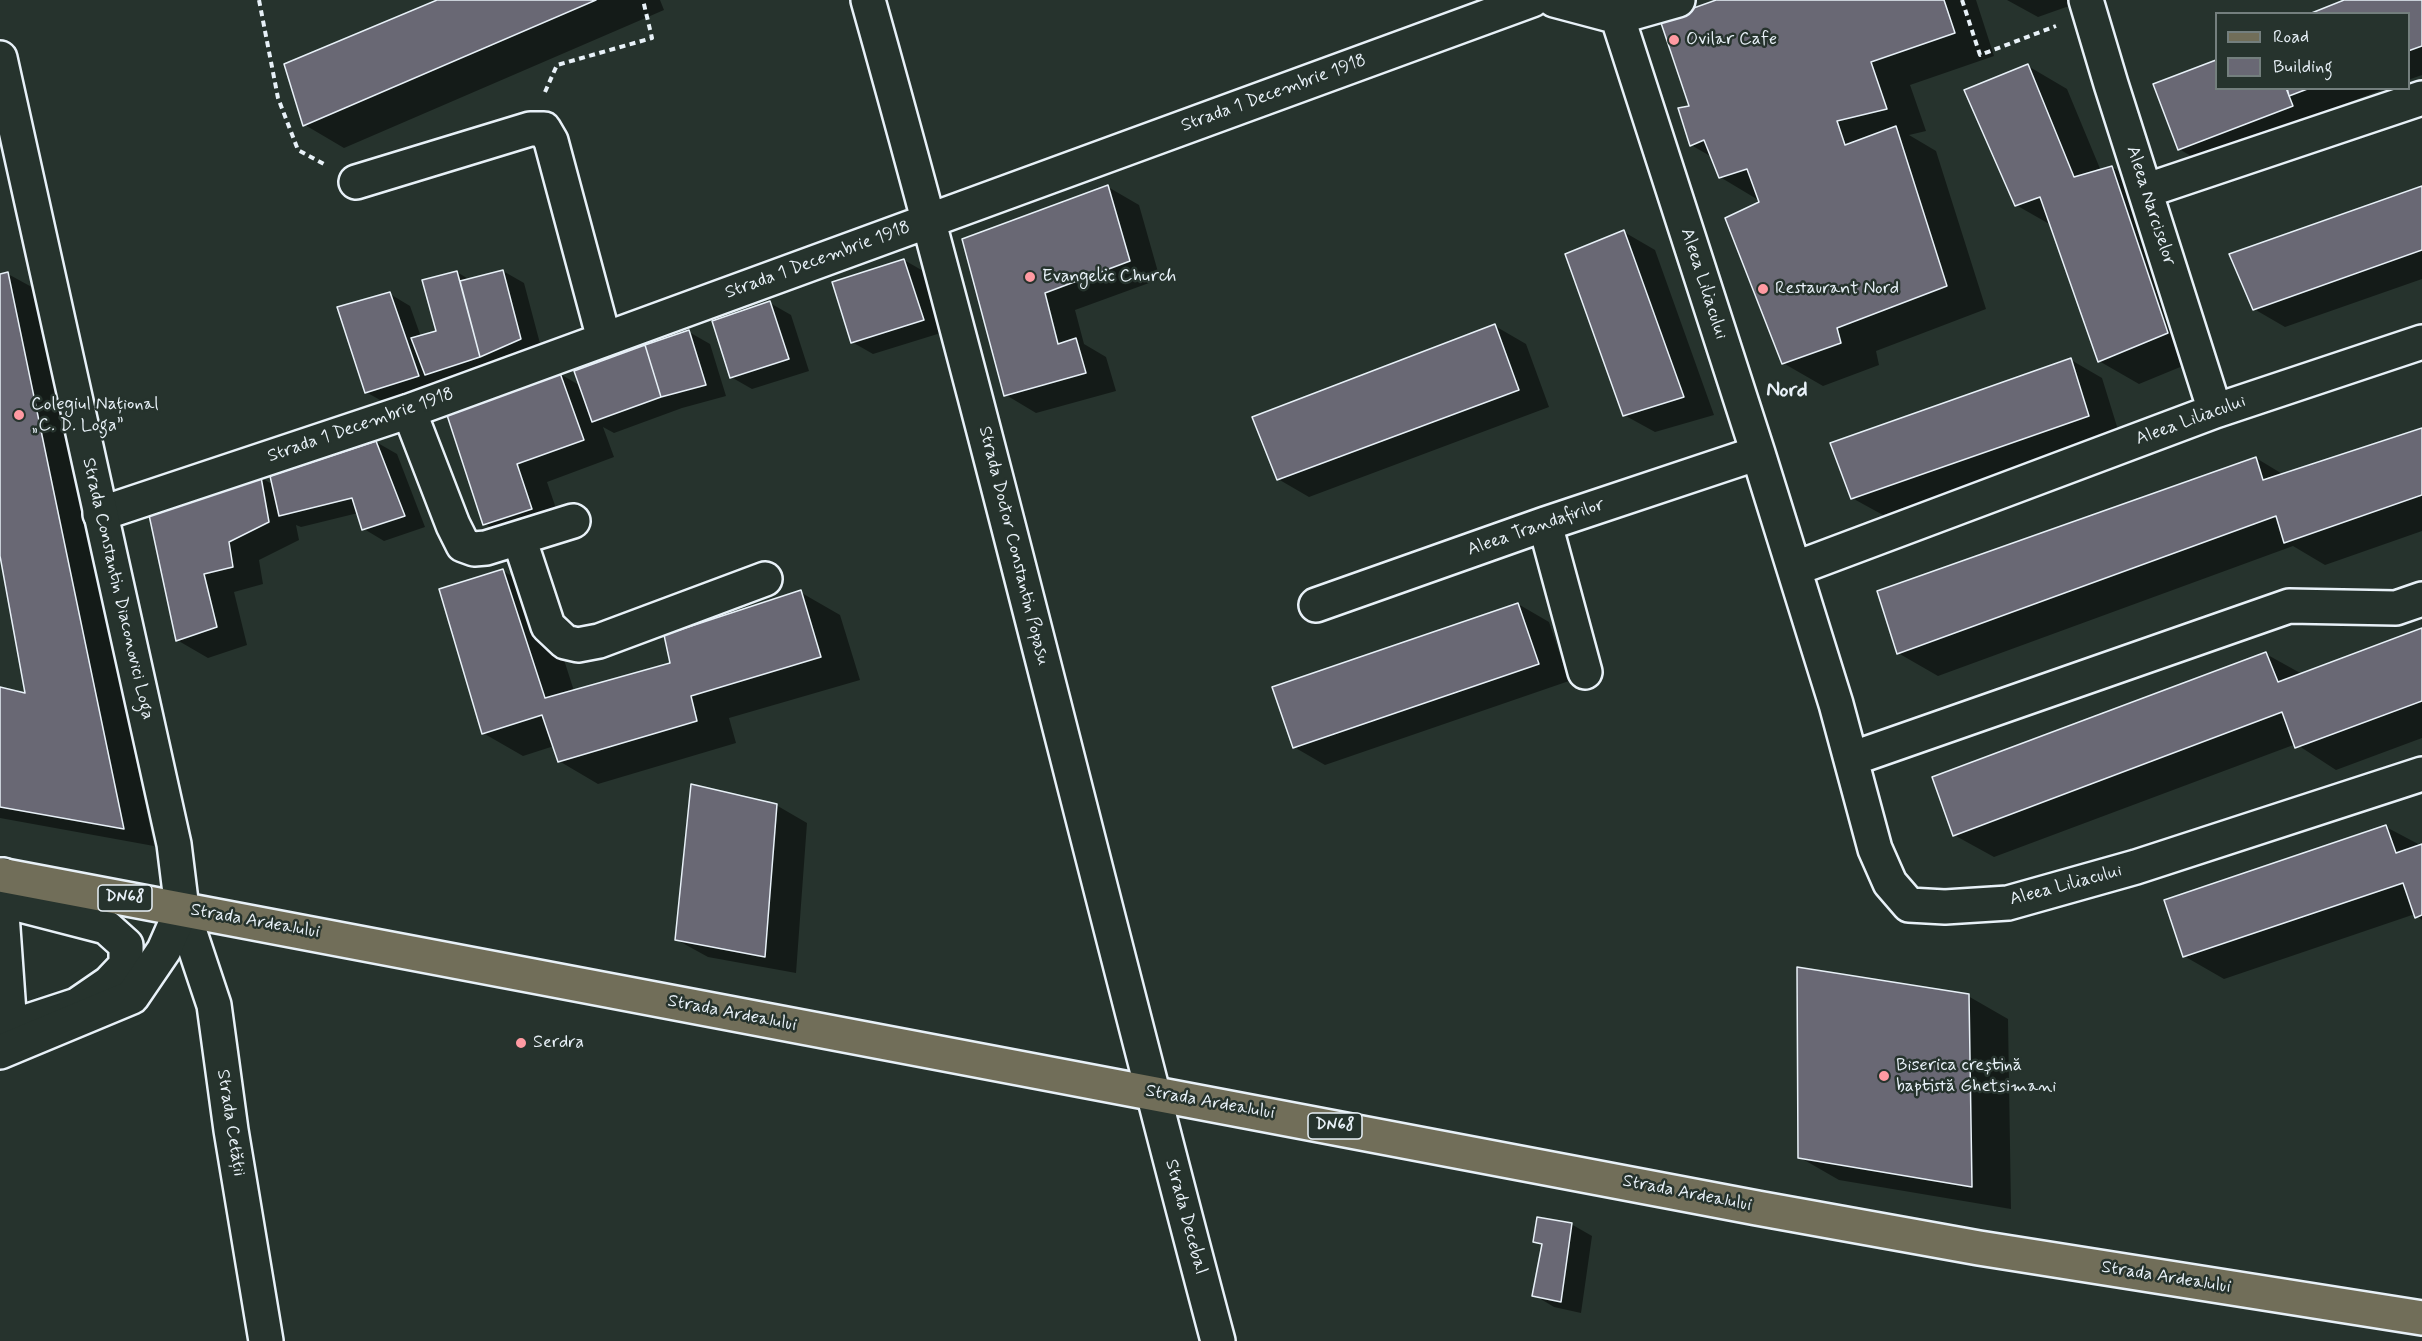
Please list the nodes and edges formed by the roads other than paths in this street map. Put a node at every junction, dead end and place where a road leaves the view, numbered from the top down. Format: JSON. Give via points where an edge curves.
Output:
{"nodes":[{"id":1,"x":868,"y":0,"type":"edge"},
{"id":2,"x":1532,"y":0,"type":"edge"},
{"id":3,"x":1554,"y":0,"type":"edge"},
{"id":4,"x":1678,"y":0,"type":"edge"},
{"id":5,"x":2088,"y":7,"type":"edge"},
{"id":6,"x":1615,"y":9,"type":"edge"},
{"id":7,"x":0,"y":58,"type":"edge"},
{"id":8,"x":2422,"y":98,"type":"edge"},
{"id":9,"x":356,"y":182,"type":"road end"},
{"id":10,"x":2145,"y":191,"type":"junction"},
{"id":11,"x":930,"y":219,"type":"junction"},
{"id":12,"x":604,"y":339,"type":"junction"},
{"id":13,"x":2422,"y":342,"type":"edge"},
{"id":14,"x":409,"y":411,"type":"junction"},
{"id":15,"x":2215,"y":411,"type":"junction"},
{"id":16,"x":1758,"y":453,"type":"junction"},
{"id":17,"x":100,"y":514,"type":"junction"},
{"id":18,"x":573,"y":521,"type":"dead end"},
{"id":19,"x":1545,"y":524,"type":"junction"},
{"id":20,"x":519,"y":538,"type":"junction"},
{"id":21,"x":1794,"y":569,"type":"junction"},
{"id":22,"x":765,"y":579,"type":"dead end"},
{"id":23,"x":2422,"y":599,"type":"edge"},
{"id":24,"x":1316,"y":605,"type":"dead end"},
{"id":25,"x":1585,"y":672,"type":"dead end"},
{"id":26,"x":1851,"y":759,"type":"junction"},
{"id":27,"x":2422,"y":774,"type":"edge"},
{"id":28,"x":1,"y":883,"type":"edge"},
{"id":29,"x":182,"y":909,"type":"junction"},
{"id":30,"x":8,"y":1042,"type":"edge"},
{"id":31,"x":1152,"y":1093,"type":"junction"},
{"id":32,"x":2422,"y":1318,"type":"edge"},
{"id":33,"x":266,"y":1341,"type":"edge"},
{"id":34,"x":1218,"y":1341,"type":"edge"}],
"edges":[{"from":1,"to":11,"type":"street","name":"Strada Doctor Constantin Popasu"},
{"from":2,"to":11,"type":"street","name":"Strada 1 Decembrie 1918"},
{"from":3,"to":6,"type":"street"},
{"from":4,"to":6,"type":"street"},
{"from":5,"to":10,"type":"street","name":"Aleea Narciselor"},
{"from":6,"to":16,"type":"street","name":"Aleea Liliacului"},
{"from":7,"to":17,"type":"street","name":"Strada Constantin Diaconovici Loga"},
{"from":8,"to":10,"type":"street"},
{"from":9,"to":12,"type":"street","via":[[530,129],[544,129],[551,141]]},
{"from":10,"to":15,"type":"street","name":"Aleea Narciselor"},
{"from":11,"to":12,"type":"street","name":"Strada 1 Decembrie 1918"},
{"from":11,"to":31,"type":"street","name":"Strada Doctor Constantin Popasu"},
{"from":12,"to":14,"type":"street","name":"Strada 1 Decembrie 1918"},
{"from":13,"to":15,"type":"street","name":"Aleea Liliacului"},
{"from":14,"to":17,"type":"street","name":"Strada 1 Decembrie 1918"},
{"from":14,"to":20,"type":"street","via":[[462,545],[486,548]]},
{"from":15,"to":21,"type":"street","name":"Aleea Liliacului"},
{"from":16,"to":19,"type":"street","name":"Aleea Trandafirilor"},
{"from":16,"to":21,"type":"street","name":"Aleea Liliacului"},
{"from":17,"to":29,"type":"street","name":"Strada Constantin Diaconovici Loga","via":[[174,844]]},
{"from":18,"to":20,"type":"street"},
{"from":19,"to":24,"type":"street","name":"Aleea Trandafirilor"},
{"from":19,"to":25,"type":"street"},
{"from":20,"to":22,"type":"street","via":[[548,626],[565,642],[579,645]]},
{"from":21,"to":26,"type":"street","name":"Aleea Liliacului"},
{"from":23,"to":26,"type":"street","via":[[2396,608],[2289,606]]},
{"from":26,"to":27,"type":"street","name":"Aleea Liliacului","via":[[1875,849],[1890,883],[1909,905],[1945,907],[2008,903],[2065,889]]},
{"from":28,"to":29,"type":"main road","name":"Strada Ardealului","number":"DN68"},
{"from":28,"to":30,"type":"street"},
{"from":28,"to":30,"type":"street","via":[[106,927],[126,945],[126,965],[109,983]]},
{"from":29,"to":30,"type":"street","via":[[164,950],[132,997]]},
{"from":29,"to":31,"type":"main road","name":"Strada Ardealului","number":"DN68"},
{"from":29,"to":33,"type":"street","name":"Strada Cetății","via":[[213,1005]]},
{"from":31,"to":32,"type":"main road","name":"Strada Ardealului","number":"DN68","via":[[1979,1248]]},
{"from":31,"to":34,"type":"street","name":"Strada Decebal"}]}
